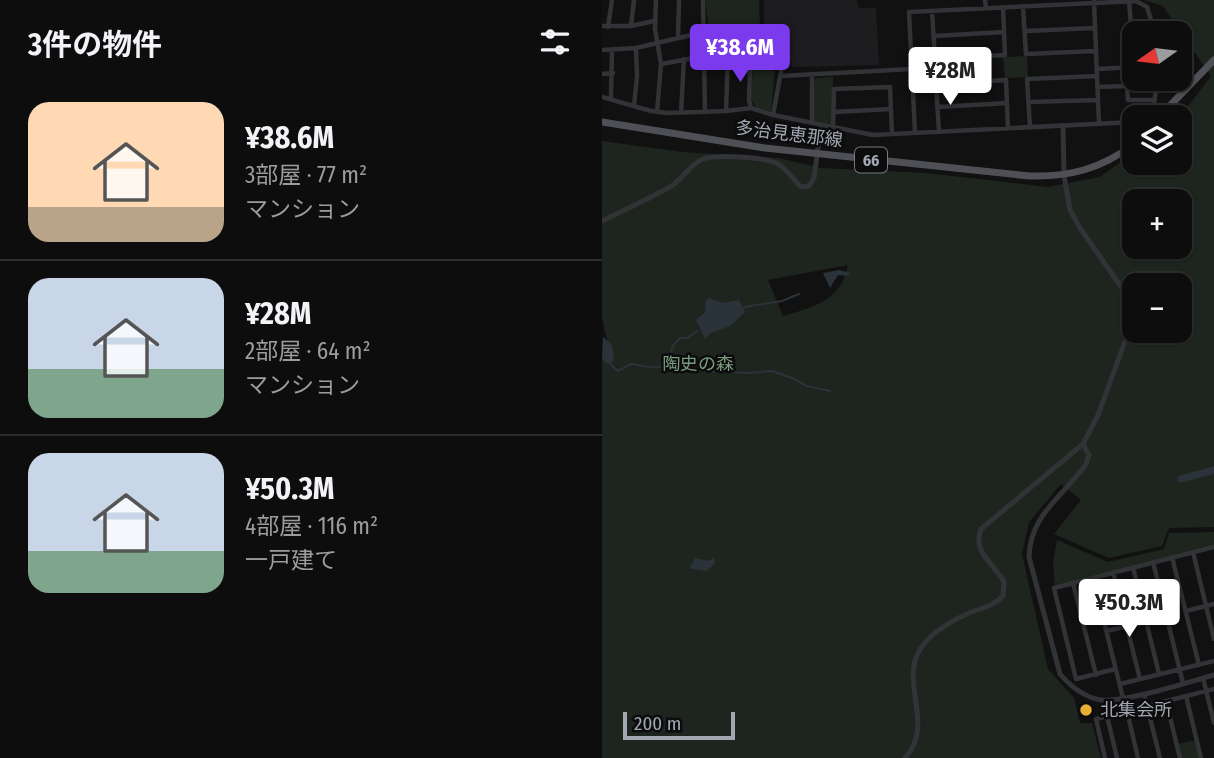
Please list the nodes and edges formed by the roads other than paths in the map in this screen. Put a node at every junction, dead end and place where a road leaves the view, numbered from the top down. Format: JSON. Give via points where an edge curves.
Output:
{"nodes":[{"id":1,"x":612,"y":0,"type":"edge"},
{"id":2,"x":634,"y":0,"type":"edge"},
{"id":3,"x":656,"y":0,"type":"edge"},
{"id":4,"x":679,"y":0,"type":"edge"},
{"id":5,"x":703,"y":0,"type":"edge"},
{"id":6,"x":985,"y":0,"type":"edge"},
{"id":7,"x":1129,"y":0,"type":"edge"},
{"id":8,"x":1094,"y":2,"type":"junction"},
{"id":9,"x":1023,"y":6,"type":"junction"},
{"id":10,"x":1003,"y":7,"type":"junction"},
{"id":11,"x":986,"y":8,"type":"junction"},
{"id":12,"x":932,"y":10,"type":"junction"},
{"id":13,"x":654,"y":21,"type":"junction"},
{"id":14,"x":1131,"y":21,"type":"edge"},
{"id":15,"x":1151,"y":21,"type":"edge"},
{"id":16,"x":605,"y":26,"type":"edge"},
{"id":17,"x":631,"y":26,"type":"junction"},
{"id":18,"x":1095,"y":28,"type":"junction"},
{"id":19,"x":1025,"y":31,"type":"junction"},
{"id":20,"x":704,"y":32,"type":"junction"},
{"id":21,"x":1004,"y":32,"type":"junction"},
{"id":22,"x":751,"y":36,"type":"junction"},
{"id":23,"x":934,"y":36,"type":"junction"},
{"id":24,"x":678,"y":37,"type":"junction"},
{"id":25,"x":658,"y":43,"type":"junction"},
{"id":26,"x":636,"y":48,"type":"junction"},
{"id":27,"x":602,"y":50,"type":"edge"},
{"id":28,"x":612,"y":50,"type":"junction"},
{"id":29,"x":1096,"y":51,"type":"junction"},
{"id":30,"x":705,"y":56,"type":"junction"},
{"id":31,"x":728,"y":56,"type":"junction"},
{"id":32,"x":750,"y":57,"type":"junction"},
{"id":33,"x":684,"y":59,"type":"junction"},
{"id":34,"x":1214,"y":60,"type":"edge"},
{"id":35,"x":661,"y":64,"type":"junction"},
{"id":36,"x":1122,"y":66,"type":"edge"},
{"id":37,"x":912,"y":69,"type":"junction"},
{"id":38,"x":1097,"y":69,"type":"junction"},
{"id":39,"x":613,"y":73,"type":"junction"},
{"id":40,"x":602,"y":74,"type":"edge"},
{"id":41,"x":812,"y":74,"type":"junction"},
{"id":42,"x":781,"y":76,"type":"junction"},
{"id":43,"x":1097,"y":76,"type":"junction"},
{"id":44,"x":1097,"y":88,"type":"junction"},
{"id":45,"x":1156,"y":91,"type":"edge"},
{"id":46,"x":602,"y":97,"type":"edge"},
{"id":47,"x":611,"y":98,"type":"junction"},
{"id":48,"x":1098,"y":100,"type":"junction"},
{"id":49,"x":1155,"y":100,"type":"junction"},
{"id":50,"x":1029,"y":102,"type":"junction"},
{"id":51,"x":1007,"y":103,"type":"junction"},
{"id":52,"x":1153,"y":105,"type":"edge"},
{"id":53,"x":1171,"y":105,"type":"edge"},
{"id":54,"x":634,"y":106,"type":"junction"},
{"id":55,"x":938,"y":107,"type":"junction"},
{"id":56,"x":751,"y":108,"type":"junction"},
{"id":57,"x":891,"y":108,"type":"junction"},
{"id":58,"x":726,"y":111,"type":"junction"},
{"id":59,"x":657,"y":112,"type":"junction"},
{"id":60,"x":705,"y":112,"type":"junction"},
{"id":61,"x":834,"y":112,"type":"junction"},
{"id":62,"x":681,"y":113,"type":"junction"},
{"id":63,"x":773,"y":116,"type":"junction"},
{"id":64,"x":602,"y":122,"type":"edge"},
{"id":65,"x":811,"y":123,"type":"junction"},
{"id":66,"x":1122,"y":123,"type":"edge"},
{"id":67,"x":1099,"y":124,"type":"junction"},
{"id":68,"x":821,"y":125,"type":"junction"},
{"id":69,"x":1063,"y":126,"type":"junction"},
{"id":70,"x":833,"y":127,"type":"junction"},
{"id":71,"x":1030,"y":127,"type":"junction"},
{"id":72,"x":1008,"y":128,"type":"junction"},
{"id":73,"x":939,"y":132,"type":"junction"},
{"id":74,"x":915,"y":133,"type":"junction"},
{"id":75,"x":892,"y":134,"type":"junction"},
{"id":76,"x":1122,"y":151,"type":"edge"},
{"id":77,"x":818,"y":154,"type":"junction"},
{"id":78,"x":1065,"y":176,"type":"junction"},
{"id":79,"x":602,"y":221,"type":"edge"},
{"id":80,"x":1083,"y":444,"type":"junction"},
{"id":81,"x":1214,"y":548,"type":"edge"},
{"id":82,"x":1193,"y":552,"type":"junction"},
{"id":83,"x":1172,"y":557,"type":"junction"},
{"id":84,"x":1153,"y":562,"type":"junction"},
{"id":85,"x":1132,"y":567,"type":"junction"},
{"id":86,"x":1113,"y":572,"type":"junction"},
{"id":87,"x":1093,"y":578,"type":"junction"},
{"id":88,"x":1073,"y":583,"type":"junction"},
{"id":89,"x":1214,"y":604,"type":"edge"},
{"id":90,"x":1206,"y":606,"type":"junction"},
{"id":91,"x":1186,"y":611,"type":"junction"},
{"id":92,"x":1147,"y":622,"type":"junction"},
{"id":93,"x":1126,"y":627,"type":"junction"},
{"id":94,"x":1106,"y":631,"type":"junction"},
{"id":95,"x":1214,"y":639,"type":"edge"},
{"id":96,"x":1214,"y":661,"type":"edge"},
{"id":97,"x":1199,"y":665,"type":"junction"},
{"id":98,"x":1115,"y":669,"type":"junction"},
{"id":99,"x":1179,"y":669,"type":"junction"},
{"id":100,"x":1159,"y":674,"type":"junction"},
{"id":101,"x":1096,"y":675,"type":"junction"},
{"id":102,"x":1214,"y":675,"type":"edge"},
{"id":103,"x":1203,"y":678,"type":"junction"},
{"id":104,"x":1140,"y":679,"type":"junction"},
{"id":105,"x":1183,"y":683,"type":"junction"},
{"id":106,"x":1120,"y":684,"type":"junction"},
{"id":107,"x":1214,"y":690,"type":"edge"},
{"id":108,"x":1206,"y":691,"type":"junction"},
{"id":109,"x":1143,"y":693,"type":"junction"},
{"id":110,"x":1186,"y":696,"type":"junction"},
{"id":111,"x":1123,"y":698,"type":"junction"},
{"id":112,"x":1166,"y":701,"type":"junction"},
{"id":113,"x":1147,"y":706,"type":"junction"},
{"id":114,"x":1127,"y":711,"type":"junction"},
{"id":115,"x":1107,"y":716,"type":"junction"},
{"id":116,"x":1214,"y":723,"type":"edge"},
{"id":117,"x":905,"y":758,"type":"edge"},
{"id":118,"x":1105,"y":758,"type":"edge"},
{"id":119,"x":1117,"y":758,"type":"edge"},
{"id":120,"x":1138,"y":758,"type":"edge"},
{"id":121,"x":1160,"y":758,"type":"edge"},
{"id":122,"x":1180,"y":758,"type":"edge"},
{"id":123,"x":1201,"y":758,"type":"edge"}],
"edges":[{"from":1,"to":16,"type":"street"},
{"from":2,"to":17,"type":"street"},
{"from":3,"to":13,"type":"street"},
{"from":4,"to":24,"type":"street"},
{"from":5,"to":20,"type":"street"},
{"from":6,"to":11,"type":"street"},
{"from":7,"to":8,"type":"street"},
{"from":7,"to":14,"type":"street"},
{"from":7,"to":15,"type":"street","via":[[1141,2]]},
{"from":8,"to":9,"type":"street"},
{"from":8,"to":18,"type":"street"},
{"from":9,"to":10,"type":"street"},
{"from":9,"to":19,"type":"street"},
{"from":10,"to":11,"type":"street"},
{"from":10,"to":21,"type":"street"},
{"from":11,"to":12,"type":"street"},
{"from":12,"to":23,"type":"street"},
{"from":12,"to":37,"type":"street","via":[[909,12]]},
{"from":13,"to":17,"type":"street"},
{"from":13,"to":25,"type":"street"},
{"from":16,"to":17,"type":"street"},
{"from":18,"to":19,"type":"street"},
{"from":18,"to":29,"type":"street"},
{"from":19,"to":29,"type":"street","via":[[1026,54]]},
{"from":20,"to":22,"type":"street"},
{"from":20,"to":24,"type":"street"},
{"from":20,"to":30,"type":"street"},
{"from":21,"to":23,"type":"street"},
{"from":21,"to":23,"type":"street","via":[[1005,55],[935,59]]},
{"from":22,"to":32,"type":"street"},
{"from":22,"to":42,"type":"street","via":[[773,48],[780,58]]},
{"from":24,"to":25,"type":"street"},
{"from":25,"to":26,"type":"street"},
{"from":25,"to":35,"type":"street"},
{"from":26,"to":28,"type":"street"},
{"from":26,"to":54,"type":"street"},
{"from":27,"to":28,"type":"street"},
{"from":28,"to":39,"type":"street"},
{"from":29,"to":38,"type":"street"},
{"from":30,"to":31,"type":"street"},
{"from":30,"to":33,"type":"street"},
{"from":30,"to":60,"type":"street"},
{"from":31,"to":32,"type":"street"},
{"from":31,"to":58,"type":"street"},
{"from":32,"to":56,"type":"street"},
{"from":33,"to":35,"type":"street"},
{"from":33,"to":62,"type":"street"},
{"from":34,"to":53,"type":"main road"},
{"from":35,"to":59,"type":"street"},
{"from":36,"to":38,"type":"street"},
{"from":37,"to":41,"type":"street"},
{"from":37,"to":74,"type":"street"},
{"from":38,"to":43,"type":"street"},
{"from":39,"to":40,"type":"street"},
{"from":39,"to":47,"type":"street"},
{"from":41,"to":42,"type":"street"},
{"from":41,"to":65,"type":"street"},
{"from":42,"to":63,"type":"street"},
{"from":43,"to":44,"type":"street"},
{"from":43,"to":50,"type":"street","via":[[1027,79]]},
{"from":44,"to":48,"type":"street"},
{"from":44,"to":49,"type":"street","via":[[1127,86],[1128,100]]},
{"from":45,"to":49,"type":"street"},
{"from":46,"to":47,"type":"street"},
{"from":47,"to":54,"type":"street"},
{"from":48,"to":50,"type":"street"},
{"from":48,"to":67,"type":"street"},
{"from":49,"to":52,"type":"street"},
{"from":50,"to":71,"type":"street"},
{"from":51,"to":55,"type":"street"},
{"from":51,"to":55,"type":"street","via":[[1006,80],[964,82],[936,84]]},
{"from":51,"to":72,"type":"street"},
{"from":54,"to":59,"type":"street"},
{"from":55,"to":73,"type":"street"},
{"from":56,"to":58,"type":"street"},
{"from":56,"to":63,"type":"street"},
{"from":57,"to":61,"type":"street"},
{"from":57,"to":61,"type":"street","via":[[890,87],[834,89]]},
{"from":57,"to":75,"type":"street"},
{"from":58,"to":60,"type":"street"},
{"from":59,"to":62,"type":"street"},
{"from":60,"to":62,"type":"street"},
{"from":61,"to":70,"type":"street"},
{"from":63,"to":65,"type":"street"},
{"from":64,"to":77,"type":"main road","name":"多治見恵那線","number":"66"},
{"from":65,"to":68,"type":"street"},
{"from":66,"to":67,"type":"street"},
{"from":67,"to":69,"type":"street"},
{"from":68,"to":70,"type":"street"},
{"from":68,"to":77,"type":"street"},
{"from":69,"to":71,"type":"street"},
{"from":69,"to":78,"type":"street"},
{"from":70,"to":75,"type":"street"},
{"from":71,"to":72,"type":"street"},
{"from":72,"to":73,"type":"street"},
{"from":73,"to":74,"type":"street"},
{"from":74,"to":75,"type":"street"},
{"from":76,"to":78,"type":"main road","name":"多治見恵那線","number":"66"},
{"from":77,"to":78,"type":"main road","name":"多治見恵那線","number":"66"},
{"from":77,"to":79,"type":"street","via":[[814,178],[805,188],[773,162],[702,159],[677,183]]},
{"from":78,"to":80,"type":"street","via":[[1074,219],[1120,284],[1131,310],[1129,333]]},
{"from":80,"to":111,"type":"street","via":[[1089,455],[1086,464],[1036,522],[1029,557],[1060,674],[1091,698]]},
{"from":80,"to":117,"type":"street","via":[[981,529],[980,552],[1004,582],[1003,596],[951,624],[921,647],[914,663],[919,728]]},
{"from":81,"to":82,"type":"street"},
{"from":82,"to":83,"type":"street"},
{"from":82,"to":90,"type":"street"},
{"from":83,"to":84,"type":"street"},
{"from":83,"to":91,"type":"street"},
{"from":84,"to":85,"type":"street"},
{"from":84,"to":99,"type":"street"},
{"from":85,"to":86,"type":"street"},
{"from":85,"to":92,"type":"street"},
{"from":86,"to":87,"type":"street"},
{"from":86,"to":93,"type":"street"},
{"from":87,"to":88,"type":"street"},
{"from":87,"to":94,"type":"street"},
{"from":88,"to":101,"type":"street"},
{"from":88,"to":101,"type":"street","via":[[1054,588],[1076,679]]},
{"from":89,"to":90,"type":"street"},
{"from":90,"to":91,"type":"street"},
{"from":90,"to":95,"type":"street"},
{"from":91,"to":97,"type":"street"},
{"from":92,"to":93,"type":"street"},
{"from":92,"to":100,"type":"street"},
{"from":93,"to":94,"type":"street"},
{"from":93,"to":104,"type":"street"},
{"from":94,"to":98,"type":"street"},
{"from":96,"to":97,"type":"street"},
{"from":97,"to":99,"type":"street"},
{"from":98,"to":101,"type":"street"},
{"from":98,"to":106,"type":"street"},
{"from":99,"to":100,"type":"street"},
{"from":99,"to":105,"type":"street"},
{"from":100,"to":104,"type":"street"},
{"from":102,"to":103,"type":"street"},
{"from":103,"to":105,"type":"street"},
{"from":103,"to":108,"type":"street"},
{"from":104,"to":106,"type":"street"},
{"from":105,"to":109,"type":"street"},
{"from":106,"to":111,"type":"street"},
{"from":107,"to":108,"type":"street"},
{"from":108,"to":110,"type":"street"},
{"from":108,"to":116,"type":"street"},
{"from":109,"to":111,"type":"street"},
{"from":109,"to":113,"type":"street"},
{"from":110,"to":112,"type":"street"},
{"from":110,"to":123,"type":"street"},
{"from":112,"to":113,"type":"street"},
{"from":112,"to":122,"type":"street"},
{"from":113,"to":114,"type":"street"},
{"from":113,"to":121,"type":"street"},
{"from":114,"to":115,"type":"street"},
{"from":114,"to":120,"type":"street"},
{"from":115,"to":118,"type":"street","via":[[1096,719]]},
{"from":115,"to":119,"type":"street"}]}
